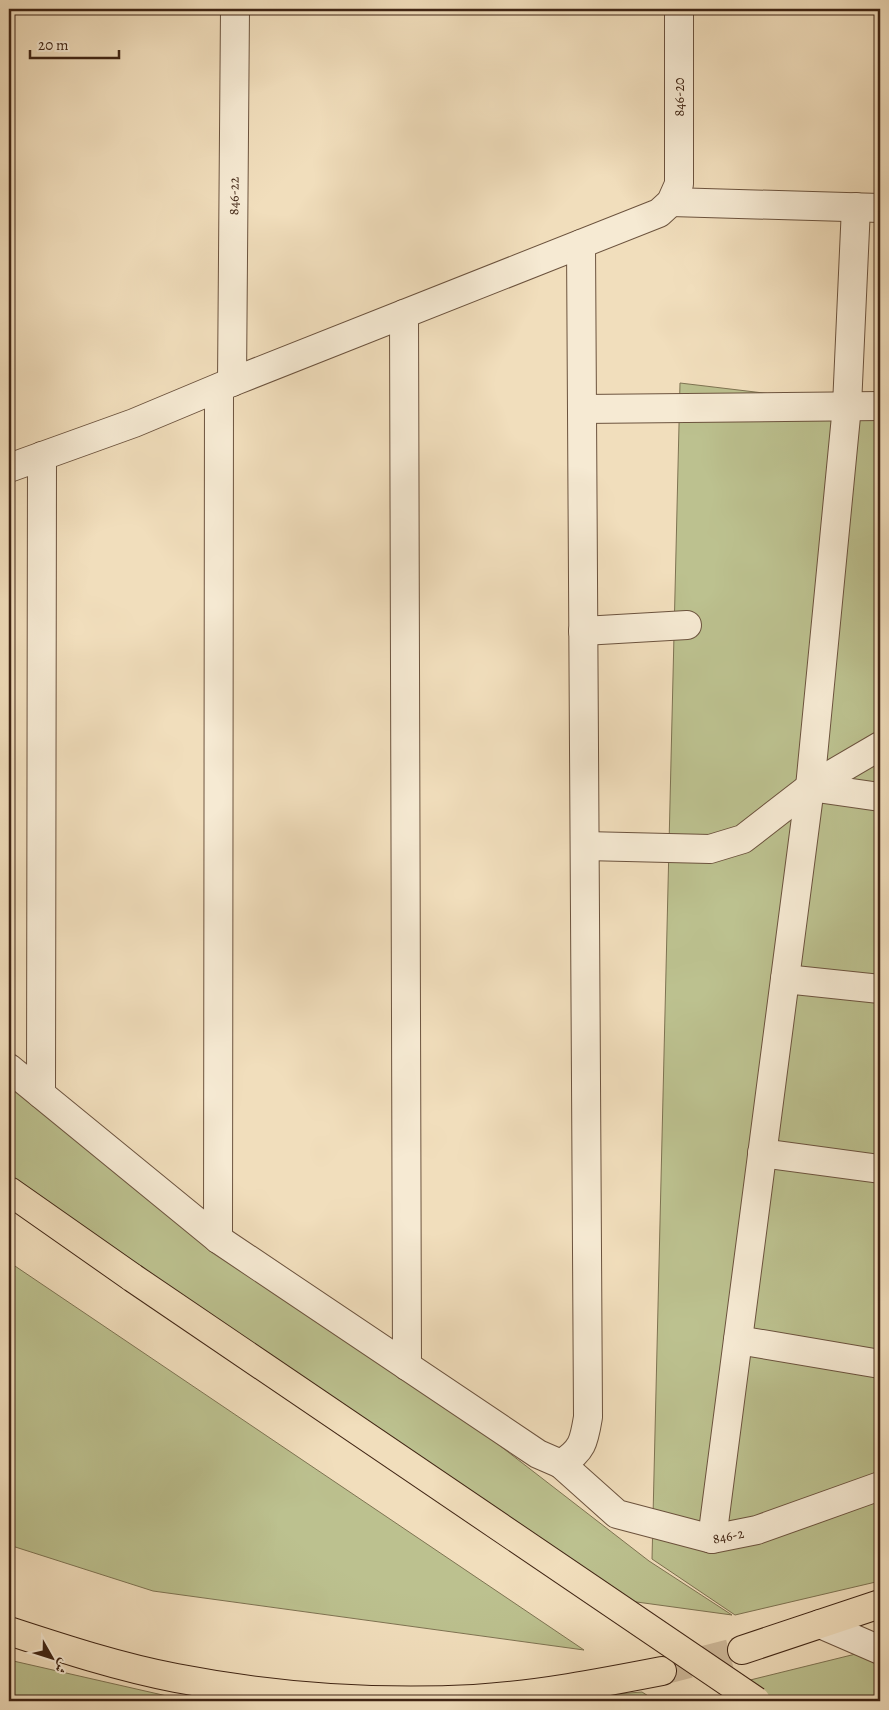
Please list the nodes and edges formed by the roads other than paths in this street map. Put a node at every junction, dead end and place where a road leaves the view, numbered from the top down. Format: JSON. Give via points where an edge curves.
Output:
{"nodes":[{"id":1,"x":235,"y":9,"type":"edge"},
{"id":2,"x":679,"y":9,"type":"edge"},
{"id":3,"x":675,"y":193,"type":"junction"},
{"id":4,"x":868,"y":208,"type":"edge"},
{"id":5,"x":581,"y":244,"type":"junction"},
{"id":6,"x":404,"y":314,"type":"junction"},
{"id":7,"x":225,"y":385,"type":"junction"},
{"id":8,"x":847,"y":406,"type":"junction"},
{"id":9,"x":880,"y":406,"type":"edge"},
{"id":10,"x":582,"y":409,"type":"junction"},
{"id":11,"x":42,"y":456,"type":"junction"},
{"id":12,"x":9,"y":468,"type":"edge"},
{"id":13,"x":687,"y":625,"type":"dead end"},
{"id":14,"x":583,"y":631,"type":"junction"},
{"id":15,"x":880,"y":746,"type":"edge"},
{"id":16,"x":810,"y":786,"type":"junction"},
{"id":17,"x":880,"y":797,"type":"edge"},
{"id":18,"x":585,"y":846,"type":"junction"},
{"id":19,"x":785,"y":979,"type":"junction"},
{"id":20,"x":880,"y":989,"type":"edge"},
{"id":21,"x":9,"y":1068,"type":"edge"},
{"id":22,"x":41,"y":1094,"type":"junction"},
{"id":23,"x":762,"y":1153,"type":"junction"},
{"id":24,"x":880,"y":1168,"type":"edge"},
{"id":25,"x":9,"y":1190,"type":"edge"},
{"id":26,"x":218,"y":1239,"type":"junction"},
{"id":27,"x":738,"y":1340,"type":"junction"},
{"id":28,"x":880,"y":1364,"type":"edge"},
{"id":29,"x":407,"y":1366,"type":"junction"},
{"id":30,"x":561,"y":1464,"type":"junction"},
{"id":31,"x":880,"y":1486,"type":"edge"},
{"id":32,"x":712,"y":1539,"type":"junction"},
{"id":33,"x":880,"y":1604,"type":"edge"},
{"id":34,"x":820,"y":1624,"type":"junction"},
{"id":35,"x":9,"y":1630,"type":"edge"},
{"id":36,"x":742,"y":1650,"type":"tunnel mouth"},
{"id":37,"x":880,"y":1650,"type":"edge"},
{"id":38,"x":662,"y":1671,"type":"tunnel mouth"},
{"id":39,"x":756,"y":1701,"type":"edge"}],
"edges":[{"from":1,"to":7,"type":"street","name":"846-22"},
{"from":2,"to":3,"type":"street","name":"846-20"},
{"from":3,"to":4,"type":"street"},
{"from":3,"to":5,"type":"street","via":[[659,212]]},
{"from":4,"to":8,"type":"street"},
{"from":5,"to":6,"type":"street"},
{"from":5,"to":10,"type":"street"},
{"from":6,"to":7,"type":"street"},
{"from":6,"to":29,"type":"street"},
{"from":7,"to":11,"type":"street","via":[[134,423]]},
{"from":7,"to":26,"type":"street","name":"846-22"},
{"from":8,"to":9,"type":"street"},
{"from":8,"to":10,"type":"street"},
{"from":8,"to":16,"type":"street"},
{"from":10,"to":14,"type":"street"},
{"from":11,"to":12,"type":"street"},
{"from":11,"to":22,"type":"street"},
{"from":13,"to":14,"type":"street"},
{"from":14,"to":18,"type":"street"},
{"from":15,"to":16,"type":"street"},
{"from":16,"to":17,"type":"street"},
{"from":16,"to":18,"type":"street","via":[[743,839],[710,849]]},
{"from":16,"to":19,"type":"street"},
{"from":18,"to":30,"type":"street","via":[[588,1417],[584,1440],[575,1456]]},
{"from":19,"to":20,"type":"street"},
{"from":19,"to":23,"type":"street"},
{"from":21,"to":22,"type":"street","name":"846-2"},
{"from":22,"to":26,"type":"street","name":"846-2"},
{"from":23,"to":24,"type":"street"},
{"from":23,"to":27,"type":"street"},
{"from":25,"to":39,"type":"highway","bridge":true,"via":[[133,1278]]},
{"from":26,"to":29,"type":"street","name":"846-2"},
{"from":27,"to":28,"type":"street"},
{"from":27,"to":32,"type":"street"},
{"from":29,"to":30,"type":"street","name":"846-2","via":[[538,1454]]},
{"from":30,"to":32,"type":"street","name":"846-2","via":[[617,1514]]},
{"from":31,"to":32,"type":"street","name":"846-2","via":[[757,1530]]},
{"from":33,"to":34,"type":"highway"},
{"from":34,"to":36,"type":"highway"},
{"from":34,"to":37,"type":"street"},
{"from":35,"to":38,"type":"highway","via":[[78,1654],[175,1678],[274,1694],[374,1701],[475,1699],[575,1688]]}]}
